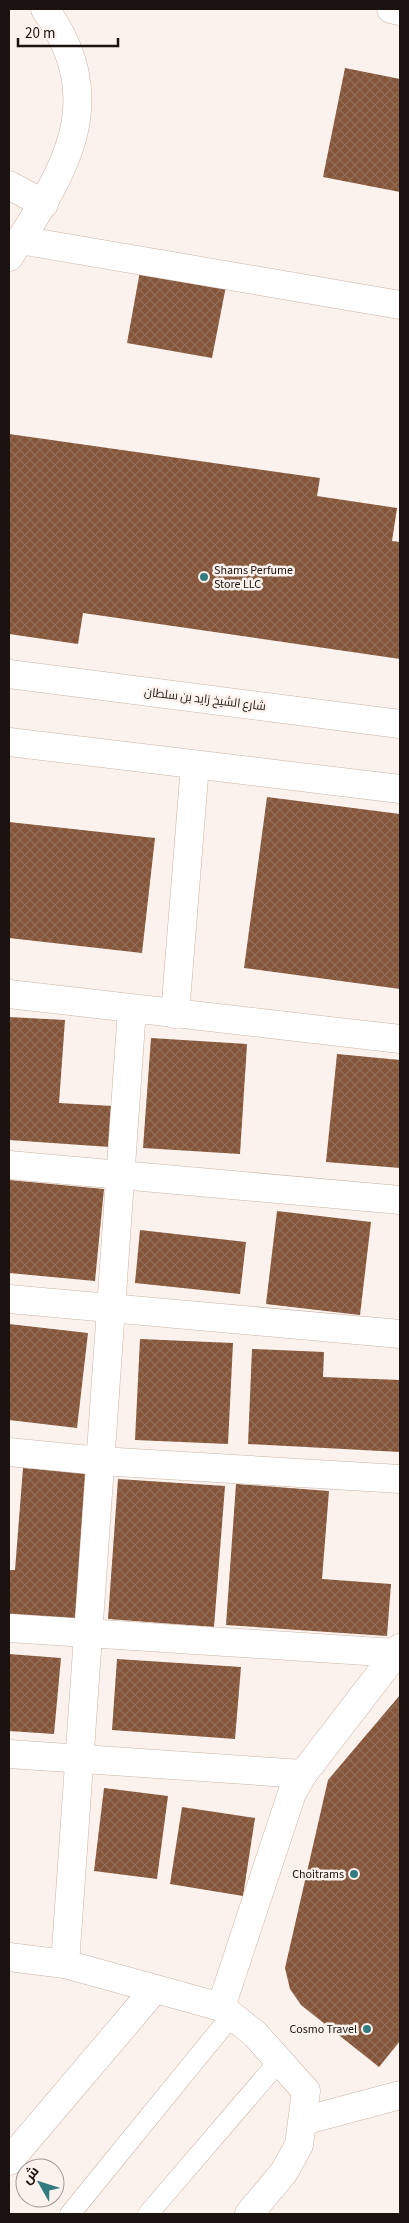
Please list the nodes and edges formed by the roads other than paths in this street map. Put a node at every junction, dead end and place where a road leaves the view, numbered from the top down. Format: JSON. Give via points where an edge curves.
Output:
{"nodes":[{"id":1,"x":45,"y":9,"type":"edge"},
{"id":2,"x":391,"y":9,"type":"edge"},
{"id":3,"x":400,"y":10,"type":"edge"},
{"id":4,"x":9,"y":186,"type":"edge"},
{"id":5,"x":44,"y":204,"type":"junction"},
{"id":6,"x":14,"y":248,"type":"edge"},
{"id":7,"x":400,"y":305,"type":"edge"},
{"id":8,"x":9,"y":674,"type":"edge"},
{"id":9,"x":400,"y":724,"type":"edge"},
{"id":10,"x":9,"y":742,"type":"edge"},
{"id":11,"x":195,"y":765,"type":"junction"},
{"id":12,"x":400,"y":789,"type":"edge"},
{"id":13,"x":9,"y":994,"type":"edge"},
{"id":14,"x":132,"y":1009,"type":"junction"},
{"id":15,"x":175,"y":1014,"type":"junction"},
{"id":16,"x":400,"y":1039,"type":"edge"},
{"id":17,"x":9,"y":1165,"type":"edge"},
{"id":18,"x":120,"y":1176,"type":"junction"},
{"id":19,"x":400,"y":1200,"type":"edge"},
{"id":20,"x":9,"y":1299,"type":"edge"},
{"id":21,"x":111,"y":1308,"type":"junction"},
{"id":22,"x":400,"y":1334,"type":"edge"},
{"id":23,"x":9,"y":1452,"type":"edge"},
{"id":24,"x":100,"y":1461,"type":"junction"},
{"id":25,"x":400,"y":1480,"type":"edge"},
{"id":26,"x":9,"y":1628,"type":"edge"},
{"id":27,"x":88,"y":1633,"type":"junction"},
{"id":28,"x":398,"y":1651,"type":"edge"},
{"id":29,"x":9,"y":1754,"type":"edge"},
{"id":30,"x":80,"y":1760,"type":"junction"},
{"id":31,"x":303,"y":1774,"type":"junction"},
{"id":32,"x":9,"y":1957,"type":"edge"},
{"id":33,"x":65,"y":1964,"type":"junction"},
{"id":34,"x":154,"y":1990,"type":"junction"},
{"id":35,"x":226,"y":2011,"type":"junction"},
{"id":36,"x":280,"y":2060,"type":"junction"},
{"id":37,"x":400,"y":2072,"type":"edge"},
{"id":38,"x":389,"y":2098,"type":"edge"},
{"id":39,"x":303,"y":2121,"type":"junction"},
{"id":40,"x":9,"y":2161,"type":"edge"},
{"id":41,"x":70,"y":2214,"type":"edge"},
{"id":42,"x":148,"y":2214,"type":"edge"},
{"id":43,"x":249,"y":2214,"type":"edge"}],
"edges":[{"from":1,"to":5,"type":"street","via":[[67,45],[76,71],[77,112],[70,148]]},
{"from":2,"to":3,"type":"street"},
{"from":4,"to":5,"type":"street"},
{"from":5,"to":6,"type":"street"},
{"from":6,"to":7,"type":"street"},
{"from":8,"to":9,"type":"street","name":"شارع الشيخ زايد بن سلطان"},
{"from":10,"to":11,"type":"street"},
{"from":11,"to":12,"type":"street"},
{"from":11,"to":15,"type":"street"},
{"from":13,"to":14,"type":"street"},
{"from":14,"to":15,"type":"street"},
{"from":14,"to":18,"type":"street"},
{"from":15,"to":16,"type":"street"},
{"from":17,"to":18,"type":"street"},
{"from":18,"to":19,"type":"street"},
{"from":18,"to":21,"type":"street"},
{"from":20,"to":21,"type":"street"},
{"from":21,"to":22,"type":"street"},
{"from":21,"to":24,"type":"street"},
{"from":23,"to":24,"type":"street"},
{"from":24,"to":25,"type":"street"},
{"from":24,"to":27,"type":"street"},
{"from":26,"to":27,"type":"street"},
{"from":27,"to":28,"type":"street"},
{"from":27,"to":30,"type":"street"},
{"from":28,"to":31,"type":"street"},
{"from":29,"to":30,"type":"street"},
{"from":30,"to":31,"type":"street"},
{"from":30,"to":33,"type":"street"},
{"from":31,"to":35,"type":"street","via":[[286,1808]]},
{"from":32,"to":33,"type":"street"},
{"from":33,"to":34,"type":"street"},
{"from":34,"to":35,"type":"street"},
{"from":34,"to":40,"type":"street"},
{"from":35,"to":36,"type":"street","via":[[256,2034]]},
{"from":35,"to":41,"type":"lane"},
{"from":36,"to":39,"type":"street","via":[[306,2091]]},
{"from":36,"to":42,"type":"lane"},
{"from":37,"to":38,"type":"street"},
{"from":38,"to":39,"type":"street"},
{"from":39,"to":43,"type":"street","via":[[299,2145],[284,2172]]}]}
